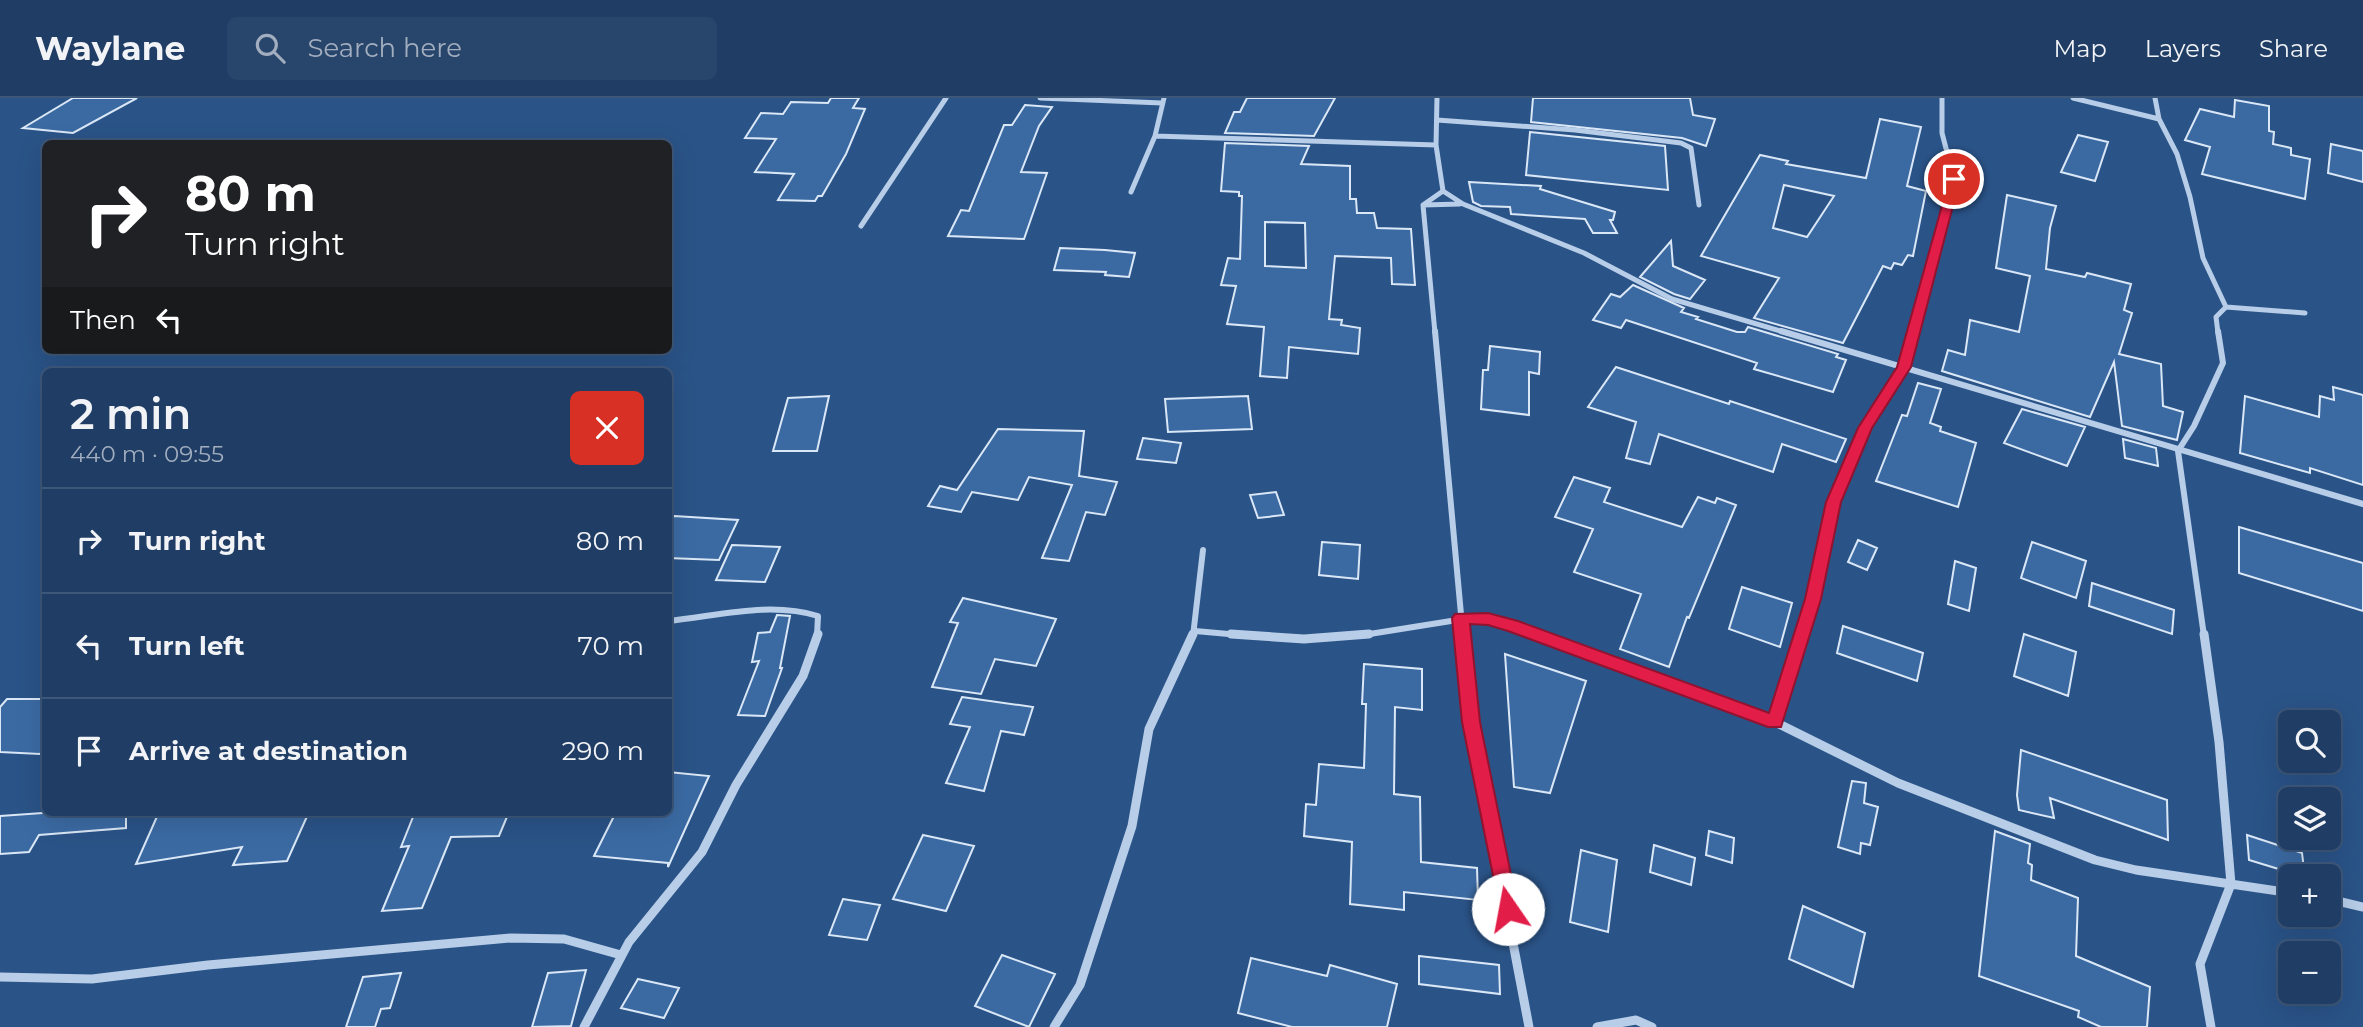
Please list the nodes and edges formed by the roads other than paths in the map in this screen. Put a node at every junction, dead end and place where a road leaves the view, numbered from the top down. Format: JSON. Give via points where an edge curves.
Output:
{"nodes":[{"id":1,"x":946,"y":98,"type":"edge"},
{"id":2,"x":1040,"y":98,"type":"edge"},
{"id":3,"x":1437,"y":98,"type":"edge"},
{"id":4,"x":1942,"y":98,"type":"edge"},
{"id":5,"x":2073,"y":98,"type":"edge"},
{"id":6,"x":2155,"y":98,"type":"edge"},
{"id":7,"x":1163,"y":101,"type":"edge"},
{"id":8,"x":2159,"y":119,"type":"junction"},
{"id":9,"x":1437,"y":120,"type":"junction"},
{"id":10,"x":1155,"y":136,"type":"junction"},
{"id":11,"x":1436,"y":145,"type":"junction"},
{"id":12,"x":1443,"y":191,"type":"junction"},
{"id":13,"x":1131,"y":192,"type":"dead end"},
{"id":14,"x":1463,"y":204,"type":"junction"},
{"id":15,"x":1423,"y":205,"type":"junction"},
{"id":16,"x":1699,"y":205,"type":"dead end"},
{"id":17,"x":862,"y":226,"type":"dead end"},
{"id":18,"x":2226,"y":307,"type":"junction"},
{"id":19,"x":2305,"y":313,"type":"dead end"},
{"id":20,"x":1904,"y":367,"type":"junction"},
{"id":21,"x":2178,"y":451,"type":"junction"},
{"id":22,"x":2363,"y":504,"type":"edge"},
{"id":23,"x":1203,"y":550,"type":"dead end"},
{"id":24,"x":1461,"y":618,"type":"junction"},
{"id":25,"x":672,"y":621,"type":"edge"},
{"id":26,"x":1195,"y":631,"type":"junction"},
{"id":27,"x":1774,"y":722,"type":"junction"},
{"id":28,"x":2231,"y":884,"type":"junction"},
{"id":29,"x":2278,"y":891,"type":"edge"},
{"id":30,"x":2341,"y":902,"type":"edge"},
{"id":31,"x":2363,"y":907,"type":"edge"},
{"id":32,"x":621,"y":956,"type":"junction"},
{"id":33,"x":0,"y":977,"type":"edge"},
{"id":34,"x":584,"y":1027,"type":"edge"},
{"id":35,"x":1054,"y":1027,"type":"edge"},
{"id":36,"x":1529,"y":1027,"type":"edge"},
{"id":37,"x":1597,"y":1027,"type":"edge"},
{"id":38,"x":1652,"y":1027,"type":"edge"},
{"id":39,"x":2211,"y":1027,"type":"edge"}],
"edges":[{"from":1,"to":17,"type":"street"},
{"from":2,"to":7,"type":"street"},
{"from":3,"to":9,"type":"street"},
{"from":4,"to":20,"type":"street","via":[[1942,133],[1954,179]]},
{"from":5,"to":8,"type":"street"},
{"from":6,"to":8,"type":"street"},
{"from":7,"to":10,"type":"street"},
{"from":8,"to":18,"type":"street","via":[[2177,154],[2203,258]]},
{"from":9,"to":11,"type":"street"},
{"from":9,"to":16,"type":"street","via":[[1681,143],[1691,148]]},
{"from":10,"to":11,"type":"street"},
{"from":10,"to":13,"type":"street"},
{"from":11,"to":12,"type":"street"},
{"from":12,"to":14,"type":"street"},
{"from":12,"to":15,"type":"street"},
{"from":14,"to":15,"type":"street"},
{"from":14,"to":20,"type":"street","via":[[1584,253],[1683,304]]},
{"from":15,"to":24,"type":"street"},
{"from":18,"to":19,"type":"street"},
{"from":18,"to":21,"type":"street","via":[[2216,317],[2222,363]]},
{"from":20,"to":21,"type":"street"},
{"from":20,"to":27,"type":"street","via":[[1865,428],[1833,502],[1813,599]]},
{"from":21,"to":22,"type":"street"},
{"from":21,"to":28,"type":"street","via":[[2219,742]]},
{"from":23,"to":26,"type":"street"},
{"from":24,"to":26,"type":"street","via":[[1336,638]]},
{"from":24,"to":27,"type":"street","via":[[1512,626]]},
{"from":24,"to":36,"type":"street","via":[[1471,722]]},
{"from":25,"to":32,"type":"street","via":[[802,609],[818,616],[820,629],[815,652],[740,777],[702,852]]},
{"from":26,"to":35,"type":"street","via":[[1149,729],[1132,826],[1080,985]]},
{"from":27,"to":28,"type":"street","via":[[1898,783],[2095,860]]},
{"from":28,"to":29,"type":"street"},
{"from":28,"to":39,"type":"street","via":[[2200,964]]},
{"from":30,"to":31,"type":"street"},
{"from":32,"to":33,"type":"street","via":[[564,939],[511,938],[92,979]]},
{"from":32,"to":34,"type":"street"},
{"from":37,"to":38,"type":"street","via":[[1636,1020]]}]}
